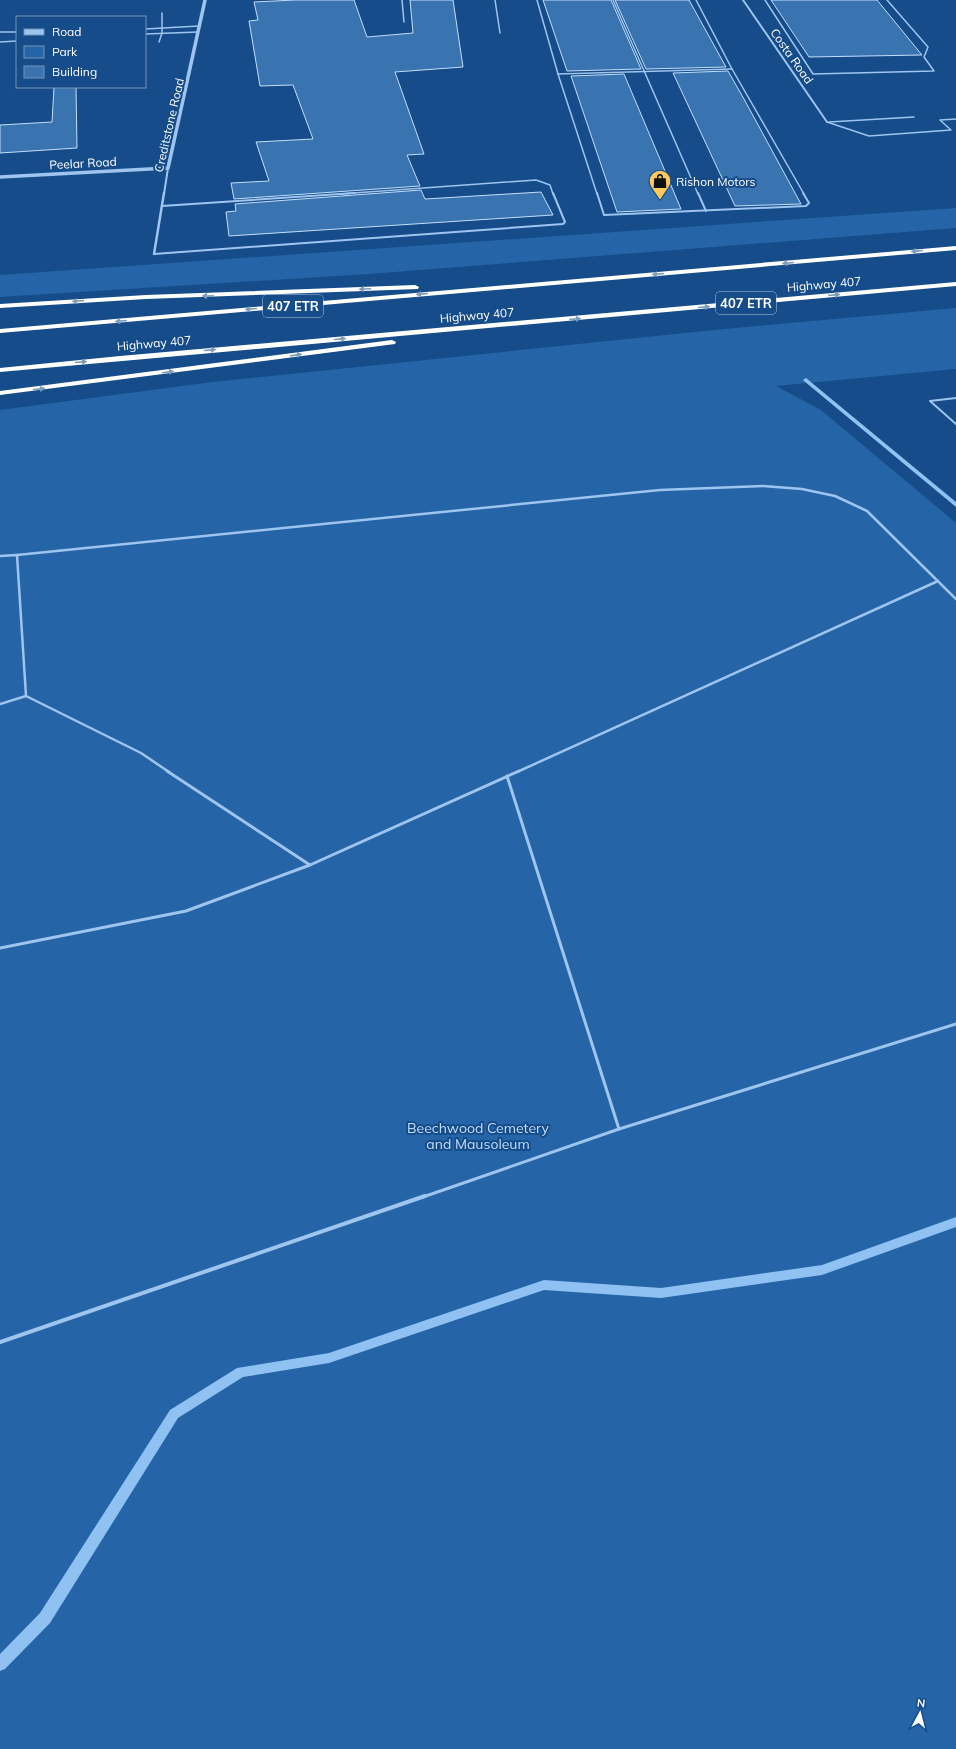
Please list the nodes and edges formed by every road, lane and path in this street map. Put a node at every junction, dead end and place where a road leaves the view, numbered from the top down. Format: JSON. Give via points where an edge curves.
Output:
{"nodes":[{"id":1,"x":205,"y":0,"type":"edge"},
{"id":2,"x":402,"y":0,"type":"edge"},
{"id":3,"x":495,"y":0,"type":"edge"},
{"id":4,"x":537,"y":0,"type":"edge"},
{"id":5,"x":613,"y":0,"type":"edge"},
{"id":6,"x":696,"y":0,"type":"edge"},
{"id":7,"x":743,"y":0,"type":"edge"},
{"id":8,"x":765,"y":0,"type":"edge"},
{"id":9,"x":887,"y":0,"type":"edge"},
{"id":10,"x":162,"y":14,"type":"dead end"},
{"id":11,"x":404,"y":22,"type":"dead end"},
{"id":12,"x":199,"y":26,"type":"junction"},
{"id":13,"x":162,"y":28,"type":"junction"},
{"id":14,"x":146,"y":29,"type":"edge"},
{"id":15,"x":0,"y":32,"type":"edge"},
{"id":16,"x":16,"y":32,"type":"edge"},
{"id":17,"x":198,"y":32,"type":"junction"},
{"id":18,"x":500,"y":33,"type":"dead end"},
{"id":19,"x":146,"y":34,"type":"edge"},
{"id":20,"x":162,"y":34,"type":"junction"},
{"id":21,"x":16,"y":41,"type":"edge"},
{"id":22,"x":0,"y":42,"type":"edge"},
{"id":23,"x":159,"y":42,"type":"dead end"},
{"id":24,"x":732,"y":69,"type":"junction"},
{"id":25,"x":644,"y":71,"type":"junction"},
{"id":26,"x":558,"y":74,"type":"junction"},
{"id":27,"x":914,"y":116,"type":"dead end"},
{"id":28,"x":956,"y":119,"type":"edge"},
{"id":29,"x":827,"y":122,"type":"junction"},
{"id":30,"x":168,"y":168,"type":"junction"},
{"id":31,"x":0,"y":177,"type":"edge"},
{"id":32,"x":162,"y":206,"type":"junction"},
{"id":33,"x":706,"y":211,"type":"junction"},
{"id":34,"x":956,"y":248,"type":"edge"},
{"id":35,"x":154,"y":254,"type":"joint"},
{"id":36,"x":586,"y":280,"type":"junction"},
{"id":37,"x":956,"y":284,"type":"edge"},
{"id":38,"x":0,"y":306,"type":"edge"},
{"id":39,"x":536,"y":322,"type":"junction"},
{"id":40,"x":0,"y":331,"type":"edge"},
{"id":41,"x":0,"y":370,"type":"edge"},
{"id":42,"x":0,"y":394,"type":"edge"},
{"id":43,"x":956,"y":398,"type":"edge"},
{"id":44,"x":956,"y":424,"type":"edge"},
{"id":45,"x":17,"y":554,"type":"junction"},
{"id":46,"x":0,"y":556,"type":"edge"},
{"id":47,"x":938,"y":581,"type":"junction"},
{"id":48,"x":956,"y":599,"type":"edge"},
{"id":49,"x":26,"y":696,"type":"junction"},
{"id":50,"x":0,"y":704,"type":"edge"},
{"id":51,"x":507,"y":776,"type":"junction"},
{"id":52,"x":310,"y":865,"type":"junction"},
{"id":53,"x":0,"y":948,"type":"edge"},
{"id":54,"x":956,"y":1024,"type":"edge"},
{"id":55,"x":619,"y":1129,"type":"junction"},
{"id":56,"x":0,"y":1342,"type":"edge"}],
"edges":[{"from":1,"to":12,"type":"street","name":"Creditstone Road"},
{"from":2,"to":11,"type":"lane"},
{"from":3,"to":18,"type":"lane"},
{"from":4,"to":26,"type":"lane"},
{"from":5,"to":25,"type":"lane"},
{"from":6,"to":24,"type":"lane"},
{"from":7,"to":29,"type":"street","name":"Costa Road"},
{"from":8,"to":9,"type":"lane","via":[[813,74],[934,71],[924,57],[928,47]]},
{"from":10,"to":13,"type":"lane"},
{"from":12,"to":13,"type":"lane"},
{"from":12,"to":17,"type":"street","name":"Creditstone Road"},
{"from":13,"to":14,"type":"lane"},
{"from":13,"to":20,"type":"lane"},
{"from":15,"to":16,"type":"lane"},
{"from":17,"to":20,"type":"lane"},
{"from":17,"to":30,"type":"street","name":"Creditstone Road"},
{"from":19,"to":20,"type":"lane"},
{"from":20,"to":23,"type":"lane"},
{"from":21,"to":22,"type":"lane"},
{"from":24,"to":25,"type":"lane"},
{"from":24,"to":33,"type":"lane","via":[[809,203],[806,206]]},
{"from":25,"to":26,"type":"lane"},
{"from":25,"to":33,"type":"lane"},
{"from":26,"to":33,"type":"lane","via":[[604,215]]},
{"from":27,"to":29,"type":"lane"},
{"from":28,"to":29,"type":"lane","via":[[940,120],[951,130],[869,136]]},
{"from":30,"to":31,"type":"street","name":"Peelar Road"},
{"from":30,"to":32,"type":"street","name":"Creditstone Road"},
{"from":32,"to":35,"type":"street","name":"Creditstone Road"},
{"from":32,"to":35,"type":"lane","via":[[536,180],[550,185],[565,222],[556,225]]},
{"from":34,"to":36,"type":"highway","name":"Highway 407","number":"407 ETR","one_way":true},
{"from":36,"to":38,"type":"highway","one_way":true,"via":[[146,297]]},
{"from":36,"to":40,"type":"highway","name":"Highway 407","number":"407 ETR","one_way":true},
{"from":39,"to":37,"type":"highway","name":"Highway 407","number":"407 ETR","one_way":true},
{"from":41,"to":39,"type":"highway","name":"Highway 407","number":"407 ETR","one_way":true},
{"from":42,"to":39,"type":"highway","one_way":true},
{"from":43,"to":44,"type":"lane","via":[[930,401]]},
{"from":45,"to":46,"type":"lane"},
{"from":45,"to":47,"type":"lane","via":[[660,490],[763,486],[836,496],[867,511]]},
{"from":45,"to":49,"type":"lane"},
{"from":47,"to":48,"type":"lane"},
{"from":47,"to":51,"type":"lane"},
{"from":49,"to":50,"type":"lane"},
{"from":49,"to":52,"type":"lane","via":[[141,753]]},
{"from":51,"to":52,"type":"lane"},
{"from":51,"to":55,"type":"lane"},
{"from":52,"to":53,"type":"lane","via":[[186,911]]},
{"from":54,"to":55,"type":"lane"},
{"from":55,"to":56,"type":"lane"}]}
